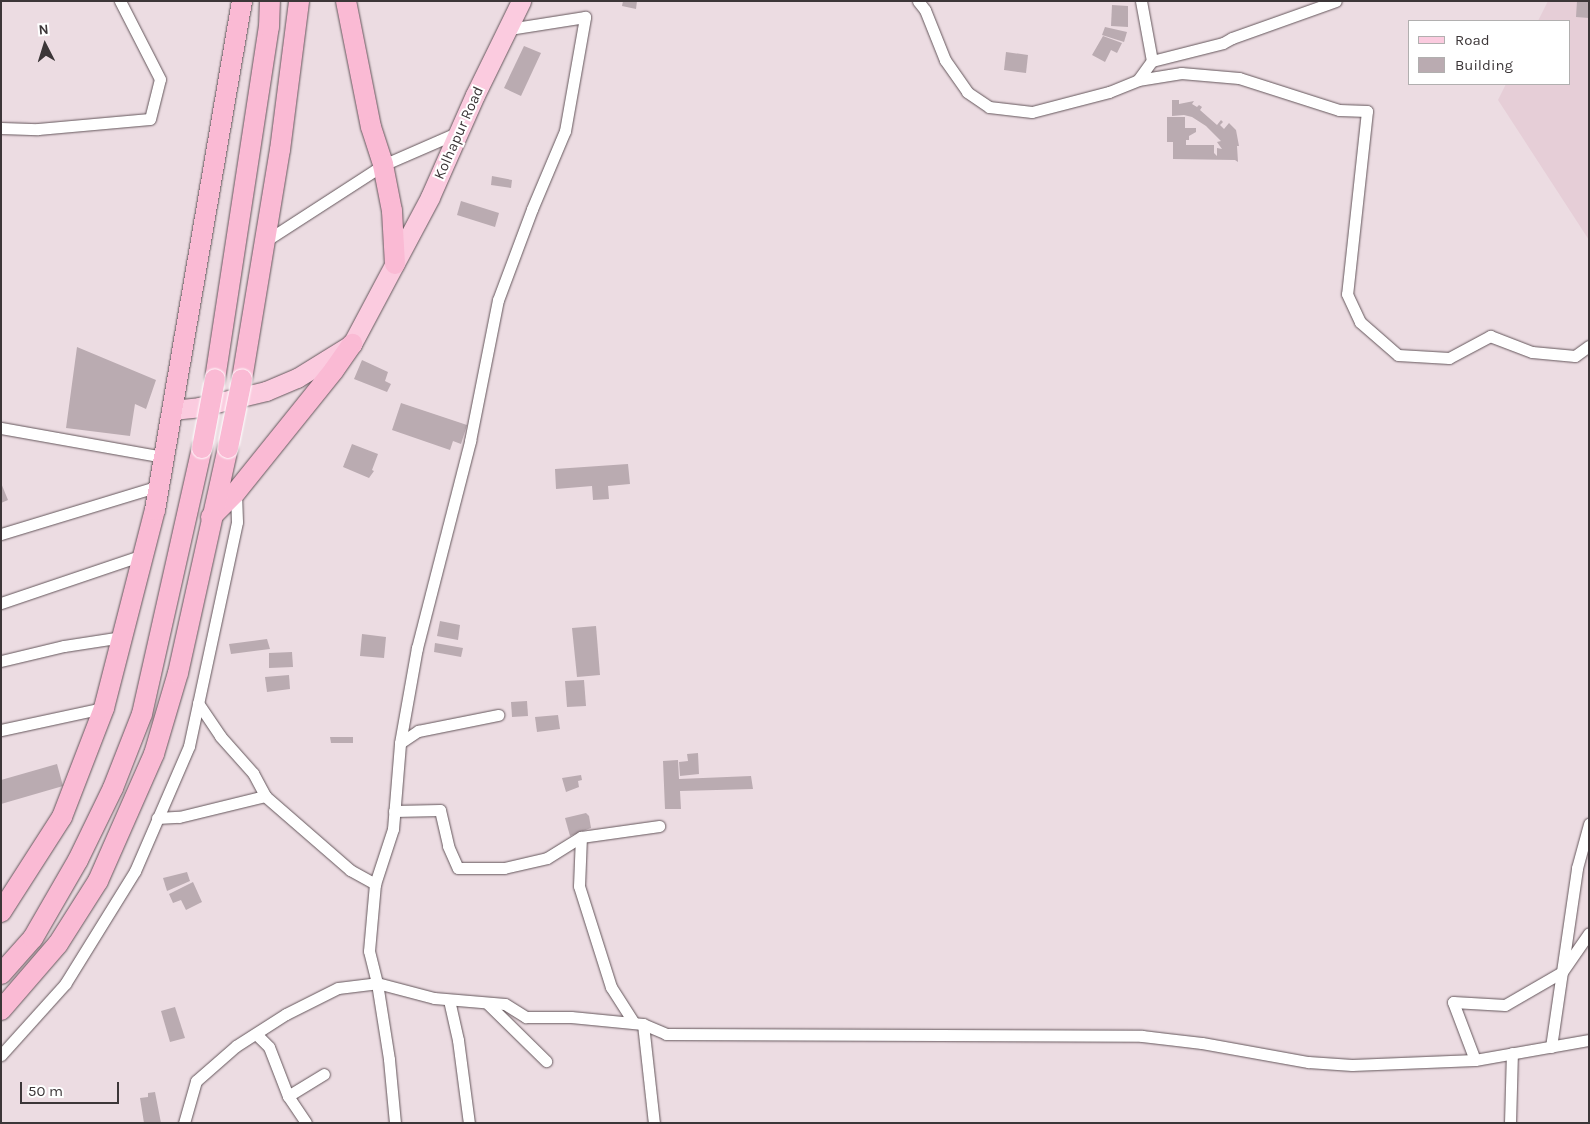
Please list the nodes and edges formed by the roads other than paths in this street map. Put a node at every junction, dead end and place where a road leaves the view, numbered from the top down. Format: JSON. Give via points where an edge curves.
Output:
{"nodes":[{"id":1,"x":120,"y":1,"type":"edge"},
{"id":2,"x":242,"y":1,"type":"edge"},
{"id":3,"x":270,"y":1,"type":"edge"},
{"id":4,"x":299,"y":1,"type":"edge"},
{"id":5,"x":346,"y":1,"type":"edge"},
{"id":6,"x":521,"y":1,"type":"edge"},
{"id":7,"x":918,"y":1,"type":"edge"},
{"id":8,"x":1141,"y":1,"type":"edge"},
{"id":9,"x":1297,"y":1,"type":"edge"},
{"id":10,"x":1336,"y":1,"type":"edge"},
{"id":11,"x":1300,"y":14,"type":"junction"},
{"id":12,"x":509,"y":29,"type":"junction"},
{"id":13,"x":1152,"y":61,"type":"junction"},
{"id":14,"x":1138,"y":80,"type":"junction"},
{"id":15,"x":1,"y":128,"type":"edge"},
{"id":16,"x":459,"y":132,"type":"junction"},
{"id":17,"x":383,"y":165,"type":"junction"},
{"id":18,"x":263,"y":243,"type":"junction"},
{"id":19,"x":395,"y":264,"type":"junction"},
{"id":20,"x":352,"y":344,"type":"junction"},
{"id":21,"x":1589,"y":346,"type":"edge"},
{"id":22,"x":172,"y":410,"type":"junction"},
{"id":23,"x":1,"y":428,"type":"edge"},
{"id":24,"x":164,"y":457,"type":"junction"},
{"id":25,"x":159,"y":486,"type":"junction"},
{"id":26,"x":236,"y":492,"type":"junction"},
{"id":27,"x":211,"y":517,"type":"junction"},
{"id":28,"x":1,"y":534,"type":"edge"},
{"id":29,"x":143,"y":555,"type":"junction"},
{"id":30,"x":1,"y":603,"type":"edge"},
{"id":31,"x":122,"y":637,"type":"junction"},
{"id":32,"x":1,"y":661,"type":"edge"},
{"id":33,"x":198,"y":703,"type":"junction"},
{"id":34,"x":104,"y":708,"type":"junction"},
{"id":35,"x":498,"y":715,"type":"dead end"},
{"id":36,"x":1,"y":730,"type":"edge"},
{"id":37,"x":400,"y":743,"type":"junction"},
{"id":38,"x":265,"y":796,"type":"junction"},
{"id":39,"x":394,"y":811,"type":"junction"},
{"id":40,"x":158,"y":818,"type":"junction"},
{"id":41,"x":1589,"y":824,"type":"edge"},
{"id":42,"x":659,"y":826,"type":"dead end"},
{"id":43,"x":581,"y":837,"type":"junction"},
{"id":44,"x":375,"y":884,"type":"junction"},
{"id":45,"x":1,"y":912,"type":"edge"},
{"id":46,"x":1589,"y":933,"type":"edge"},
{"id":47,"x":1562,"y":972,"type":"junction"},
{"id":48,"x":1,"y":974,"type":"edge"},
{"id":49,"x":377,"y":983,"type":"junction"},
{"id":50,"x":449,"y":1000,"type":"junction"},
{"id":51,"x":487,"y":1003,"type":"junction"},
{"id":52,"x":1,"y":1010,"type":"edge"},
{"id":53,"x":638,"y":1024,"type":"junction"},
{"id":54,"x":256,"y":1034,"type":"junction"},
{"id":55,"x":1589,"y":1040,"type":"edge"},
{"id":56,"x":1551,"y":1047,"type":"junction"},
{"id":57,"x":1512,"y":1053,"type":"junction"},
{"id":58,"x":1,"y":1055,"type":"edge"},
{"id":59,"x":1475,"y":1060,"type":"junction"},
{"id":60,"x":546,"y":1061,"type":"dead end"},
{"id":61,"x":324,"y":1074,"type":"dead end"},
{"id":62,"x":288,"y":1096,"type":"junction"},
{"id":63,"x":184,"y":1123,"type":"edge"},
{"id":64,"x":306,"y":1123,"type":"edge"},
{"id":65,"x":396,"y":1123,"type":"edge"},
{"id":66,"x":469,"y":1123,"type":"edge"},
{"id":67,"x":654,"y":1123,"type":"edge"},
{"id":68,"x":1510,"y":1123,"type":"edge"}],
"edges":[{"from":1,"to":15,"type":"street","via":[[160,80],[150,119],[38,129]]},
{"from":2,"to":22,"type":"highway"},
{"from":3,"to":48,"type":"highway","bridge":true,"via":[[215,379],[142,714],[113,788],[78,860],[33,938]]},
{"from":4,"to":18,"type":"highway","via":[[280,150]]},
{"from":5,"to":17,"type":"highway"},
{"from":6,"to":12,"type":"main road","name":"Kolhapur Road"},
{"from":7,"to":14,"type":"street","via":[[925,10],[945,60],[967,92],[989,107],[1032,112],[1109,92]]},
{"from":8,"to":13,"type":"street"},
{"from":9,"to":11,"type":"street"},
{"from":10,"to":11,"type":"street"},
{"from":11,"to":13,"type":"street","via":[[1223,43]]},
{"from":12,"to":16,"type":"main road","name":"Kolhapur Road"},
{"from":12,"to":37,"type":"street","via":[[585,17],[565,131],[498,300],[470,441],[417,648]]},
{"from":13,"to":14,"type":"street"},
{"from":14,"to":21,"type":"street","via":[[1181,73],[1239,78],[1339,110],[1367,111],[1347,294],[1360,322],[1398,356],[1449,358],[1490,336],[1532,352],[1575,356]]},
{"from":16,"to":17,"type":"street"},
{"from":16,"to":19,"type":"main road","name":"Kolhapur Road"},
{"from":17,"to":18,"type":"street"},
{"from":17,"to":19,"type":"highway","via":[[392,211]]},
{"from":18,"to":27,"type":"highway","bridge":true,"via":[[242,379]]},
{"from":19,"to":20,"type":"main road","name":"Kolhapur Road"},
{"from":20,"to":22,"type":"main road","via":[[297,378],[266,392]]},
{"from":20,"to":26,"type":"highway"},
{"from":22,"to":24,"type":"highway"},
{"from":23,"to":24,"type":"street"},
{"from":24,"to":25,"type":"highway"},
{"from":25,"to":28,"type":"street"},
{"from":25,"to":29,"type":"highway"},
{"from":26,"to":27,"type":"highway"},
{"from":26,"to":33,"type":"street","via":[[237,522]]},
{"from":27,"to":52,"type":"highway","via":[[178,673],[154,754],[129,815],[98,881],[58,944]]},
{"from":29,"to":30,"type":"street"},
{"from":29,"to":31,"type":"highway"},
{"from":31,"to":32,"type":"street"},
{"from":31,"to":34,"type":"highway"},
{"from":33,"to":38,"type":"street","via":[[220,736],[254,774]]},
{"from":33,"to":40,"type":"street","via":[[189,746]]},
{"from":34,"to":36,"type":"street"},
{"from":34,"to":45,"type":"highway","via":[[62,817]]},
{"from":35,"to":37,"type":"street","via":[[418,731]]},
{"from":37,"to":39,"type":"street"},
{"from":38,"to":40,"type":"street","via":[[179,817]]},
{"from":38,"to":44,"type":"street","via":[[350,870]]},
{"from":39,"to":43,"type":"street","via":[[440,810],[448,846],[458,868],[504,868],[547,858]]},
{"from":39,"to":44,"type":"street","via":[[393,829]]},
{"from":40,"to":58,"type":"street","via":[[135,871],[66,984]]},
{"from":41,"to":47,"type":"street","via":[[1577,868]]},
{"from":42,"to":43,"type":"street"},
{"from":43,"to":53,"type":"street","via":[[579,886],[611,987]]},
{"from":44,"to":49,"type":"street","via":[[369,951]]},
{"from":46,"to":47,"type":"street"},
{"from":47,"to":56,"type":"street"},
{"from":47,"to":59,"type":"street","via":[[1505,1005],[1453,1002]]},
{"from":49,"to":50,"type":"street"},
{"from":49,"to":54,"type":"street","via":[[338,988],[286,1014]]},
{"from":49,"to":65,"type":"street"},
{"from":50,"to":51,"type":"street"},
{"from":50,"to":66,"type":"street"},
{"from":51,"to":53,"type":"street","via":[[505,1004],[526,1017],[571,1017]]},
{"from":51,"to":60,"type":"street"},
{"from":53,"to":59,"type":"street","via":[[666,1034],[1142,1036],[1308,1062],[1352,1065]]},
{"from":53,"to":67,"type":"street"},
{"from":54,"to":62,"type":"street","via":[[269,1047]]},
{"from":54,"to":63,"type":"street","via":[[236,1046],[196,1081]]},
{"from":55,"to":56,"type":"street"},
{"from":56,"to":57,"type":"street"},
{"from":57,"to":59,"type":"street"},
{"from":57,"to":68,"type":"street"},
{"from":61,"to":62,"type":"street"},
{"from":62,"to":64,"type":"street"}]}
